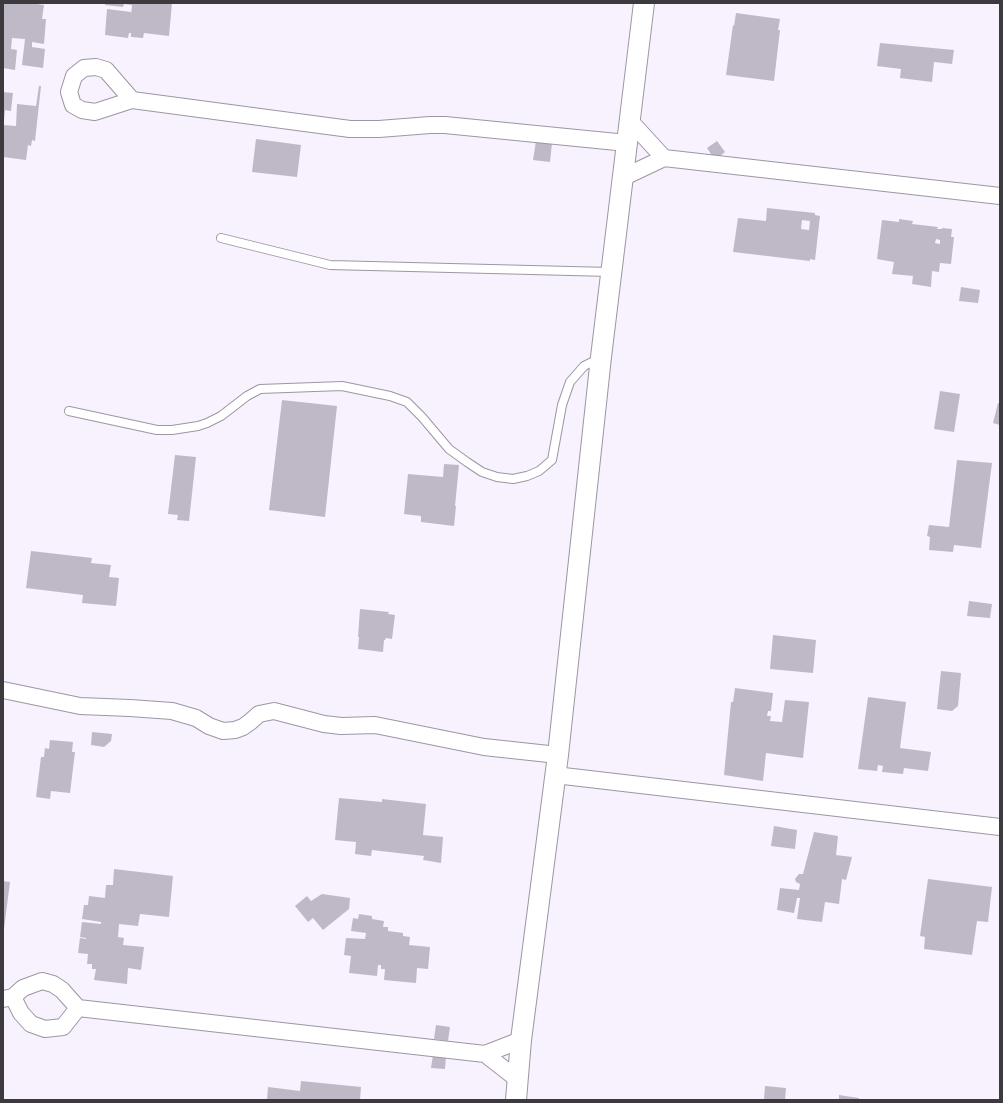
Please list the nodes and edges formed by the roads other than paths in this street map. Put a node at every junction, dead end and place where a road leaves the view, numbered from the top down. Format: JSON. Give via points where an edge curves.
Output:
{"nodes":[{"id":1,"x":644,"y":3,"type":"edge"},
{"id":2,"x":132,"y":100,"type":"dead end"},
{"id":3,"x":631,"y":122,"type":"junction"},
{"id":4,"x":627,"y":143,"type":"junction"},
{"id":5,"x":664,"y":158,"type":"junction"},
{"id":6,"x":624,"y":177,"type":"junction"},
{"id":7,"x":1000,"y":196,"type":"edge"},
{"id":8,"x":221,"y":238,"type":"dead end"},
{"id":9,"x":612,"y":272,"type":"junction"},
{"id":10,"x":601,"y":357,"type":"junction"},
{"id":11,"x":69,"y":411,"type":"dead end"},
{"id":12,"x":3,"y":690,"type":"edge"},
{"id":13,"x":558,"y":755,"type":"junction"},
{"id":14,"x":555,"y":775,"type":"junction"},
{"id":15,"x":1000,"y":827,"type":"edge"},
{"id":16,"x":8,"y":998,"type":"edge"},
{"id":17,"x":78,"y":1008,"type":"junction"},
{"id":18,"x":521,"y":1040,"type":"junction"},
{"id":19,"x":484,"y":1054,"type":"junction"},
{"id":20,"x":517,"y":1079,"type":"junction"},
{"id":21,"x":516,"y":1100,"type":"edge"}],
"edges":[{"from":1,"to":3,"type":"street"},
{"from":2,"to":4,"type":"street","via":[[350,129],[445,125]]},
{"from":3,"to":4,"type":"street"},
{"from":3,"to":5,"type":"street"},
{"from":4,"to":6,"type":"street"},
{"from":5,"to":6,"type":"street"},
{"from":5,"to":7,"type":"street"},
{"from":6,"to":9,"type":"street"},
{"from":8,"to":9,"type":"lane","via":[[330,265]]},
{"from":9,"to":10,"type":"street"},
{"from":10,"to":11,"type":"lane","via":[[584,366],[570,382],[562,404],[552,460],[539,471],[513,479],[482,472],[449,449],[407,402],[342,386],[260,389],[221,416],[198,426],[172,430],[157,430]]},
{"from":10,"to":13,"type":"street"},
{"from":12,"to":13,"type":"street","via":[[80,706],[172,711],[196,718],[224,731],[235,730],[259,714],[274,711],[324,724],[375,725],[484,747]]},
{"from":13,"to":14,"type":"street"},
{"from":14,"to":15,"type":"street"},
{"from":14,"to":18,"type":"street"},
{"from":16,"to":17,"type":"street","via":[[23,988],[42,981],[62,990]]},
{"from":16,"to":17,"type":"street","via":[[31,1024],[45,1029],[63,1027]]},
{"from":17,"to":19,"type":"street"},
{"from":18,"to":19,"type":"street"},
{"from":18,"to":20,"type":"street"},
{"from":19,"to":20,"type":"street"},
{"from":20,"to":21,"type":"street"}]}
